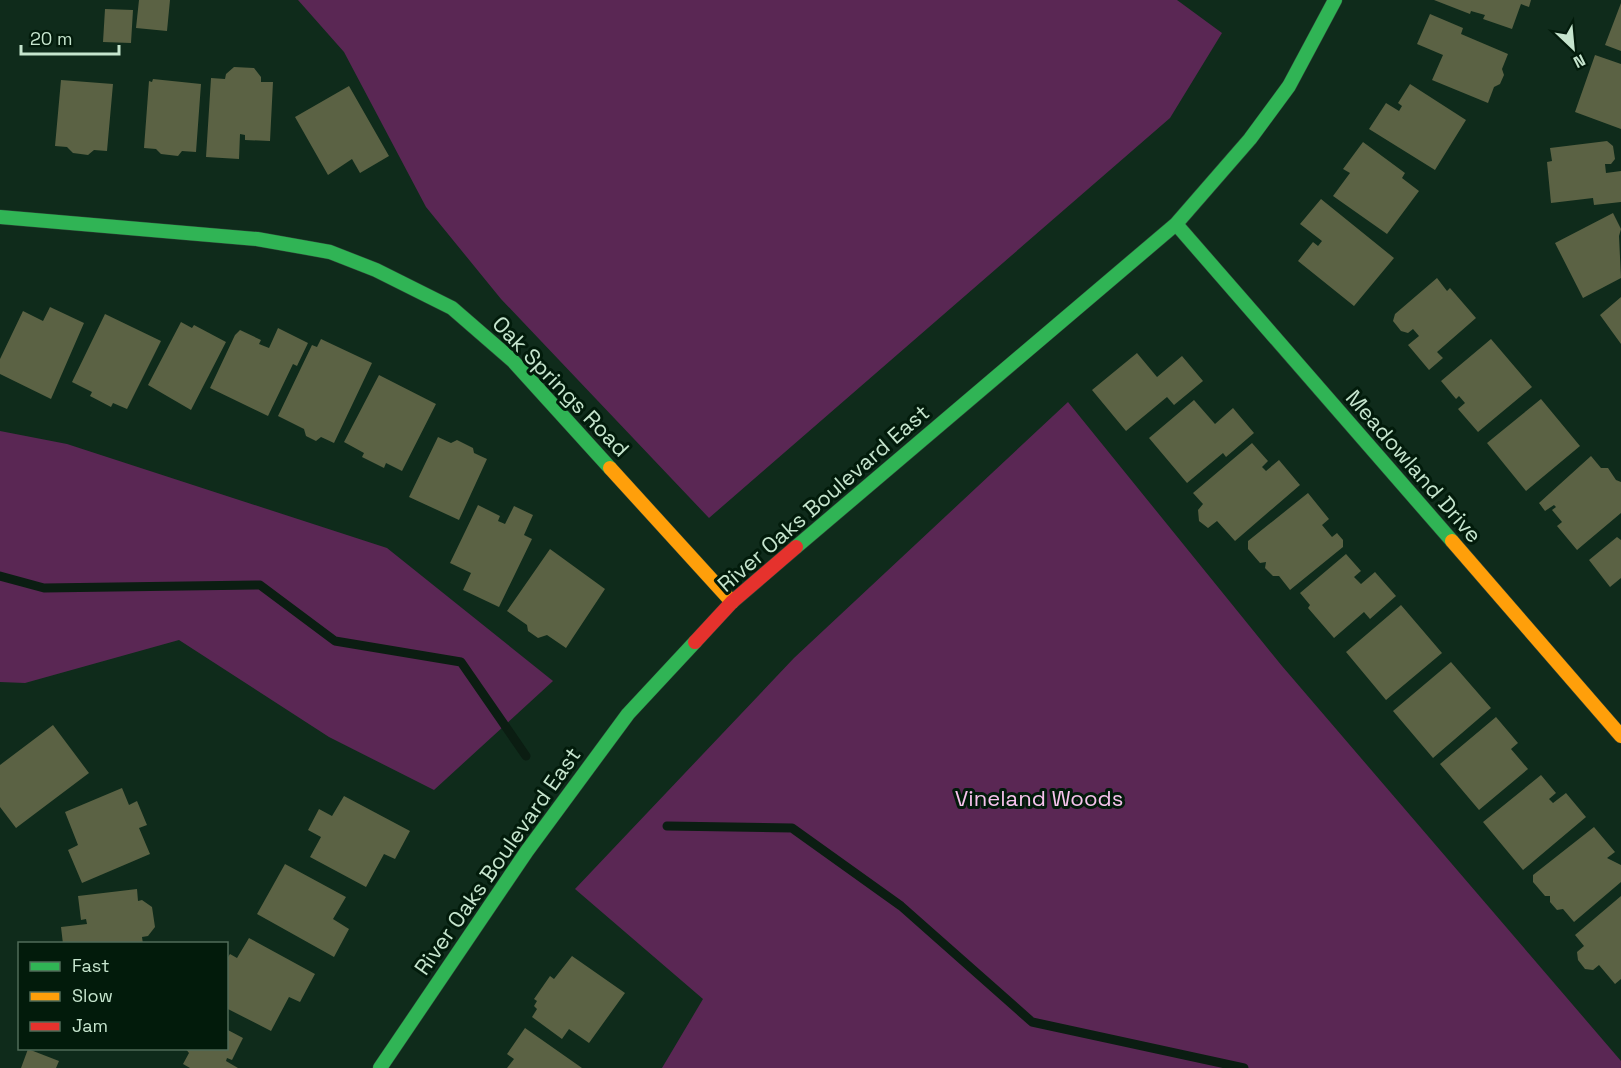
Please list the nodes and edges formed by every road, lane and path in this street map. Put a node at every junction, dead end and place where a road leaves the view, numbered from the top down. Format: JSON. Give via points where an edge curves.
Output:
{"nodes":[{"id":1,"x":1335,"y":0,"type":"edge"},
{"id":2,"x":0,"y":217,"type":"edge"},
{"id":3,"x":1176,"y":224,"type":"junction"},
{"id":4,"x":732,"y":603,"type":"junction"},
{"id":5,"x":1621,"y":736,"type":"edge"},
{"id":6,"x":380,"y":1068,"type":"edge"}],
"edges":[{"from":1,"to":3,"type":"street","name":"River Oaks Boulevard East","via":[[1289,86],[1251,139]]},
{"from":2,"to":4,"type":"street","name":"Oak Springs Road","via":[[256,239],[330,252],[452,308],[513,361]]},
{"from":3,"to":4,"type":"street","name":"River Oaks Boulevard East"},
{"from":3,"to":5,"type":"street","name":"Meadowland Drive"},
{"from":4,"to":6,"type":"street","name":"River Oaks Boulevard East","via":[[628,714],[527,851]]}]}
